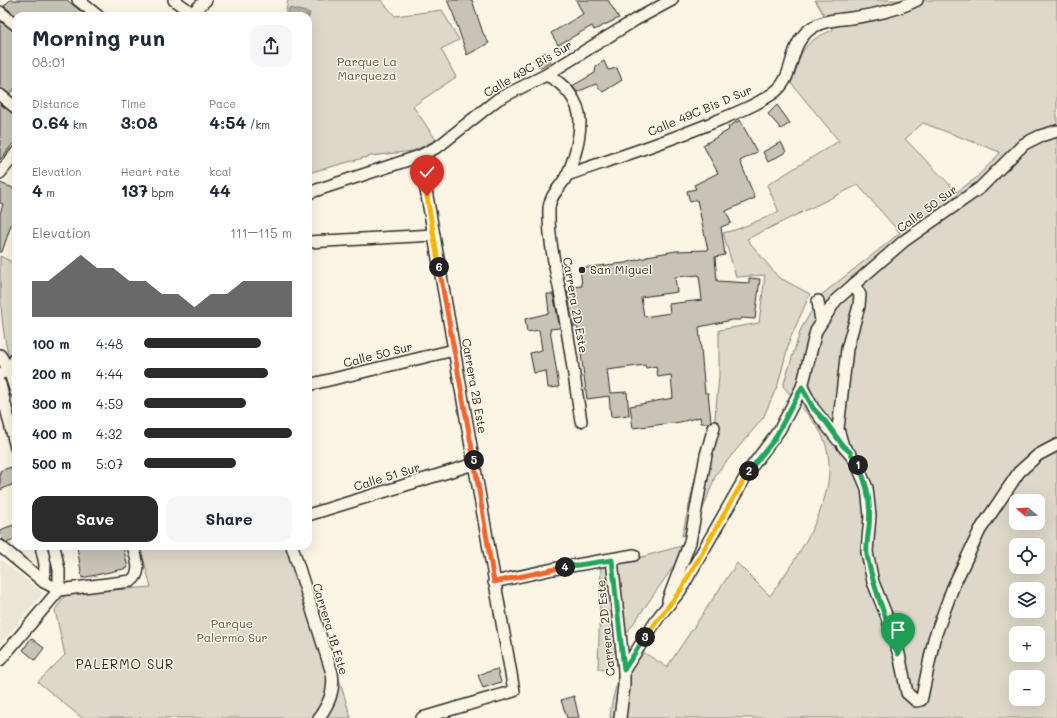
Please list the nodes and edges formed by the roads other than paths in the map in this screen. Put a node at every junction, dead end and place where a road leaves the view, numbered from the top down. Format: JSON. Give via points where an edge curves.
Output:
{"nodes":[{"id":1,"x":78,"y":0,"type":"edge"},
{"id":2,"x":174,"y":0,"type":"edge"},
{"id":3,"x":206,"y":0,"type":"edge"},
{"id":4,"x":672,"y":0,"type":"edge"},
{"id":5,"x":918,"y":0,"type":"edge"},
{"id":6,"x":0,"y":12,"type":"edge"},
{"id":7,"x":93,"y":12,"type":"edge"},
{"id":8,"x":188,"y":12,"type":"edge"},
{"id":9,"x":195,"y":12,"type":"edge"},
{"id":10,"x":12,"y":22,"type":"edge"},
{"id":11,"x":546,"y":75,"type":"junction"},
{"id":12,"x":0,"y":95,"type":"edge"},
{"id":13,"x":12,"y":105,"type":"edge"},
{"id":14,"x":1057,"y":131,"type":"edge"},
{"id":15,"x":420,"y":156,"type":"junction"},
{"id":16,"x":12,"y":158,"type":"edge"},
{"id":17,"x":0,"y":173,"type":"edge"},
{"id":18,"x":567,"y":175,"type":"junction"},
{"id":19,"x":312,"y":192,"type":"edge"},
{"id":20,"x":434,"y":235,"type":"junction"},
{"id":21,"x":312,"y":242,"type":"edge"},
{"id":22,"x":854,"y":284,"type":"junction"},
{"id":23,"x":818,"y":301,"type":"dead end"},
{"id":24,"x":821,"y":321,"type":"junction"},
{"id":25,"x":454,"y":350,"type":"junction"},
{"id":26,"x":0,"y":355,"type":"edge"},
{"id":27,"x":12,"y":363,"type":"edge"},
{"id":28,"x":5,"y":372,"type":"edge"},
{"id":29,"x":0,"y":384,"type":"edge"},
{"id":30,"x":312,"y":384,"type":"edge"},
{"id":31,"x":12,"y":385,"type":"edge"},
{"id":32,"x":802,"y":387,"type":"junction"},
{"id":33,"x":3,"y":412,"type":"edge"},
{"id":34,"x":581,"y":421,"type":"dead end"},
{"id":35,"x":714,"y":427,"type":"dead end"},
{"id":36,"x":12,"y":437,"type":"edge"},
{"id":37,"x":843,"y":446,"type":"junction"},
{"id":38,"x":1057,"y":446,"type":"edge"},
{"id":39,"x":474,"y":464,"type":"junction"},
{"id":40,"x":312,"y":514,"type":"edge"},
{"id":41,"x":0,"y":546,"type":"edge"},
{"id":42,"x":42,"y":550,"type":"edge"},
{"id":43,"x":55,"y":550,"type":"edge"},
{"id":44,"x":134,"y":550,"type":"edge"},
{"id":45,"x":293,"y":550,"type":"edge"},
{"id":46,"x":634,"y":555,"type":"dead end"},
{"id":47,"x":612,"y":560,"type":"junction"},
{"id":48,"x":44,"y":582,"type":"junction"},
{"id":49,"x":494,"y":582,"type":"junction"},
{"id":50,"x":58,"y":590,"type":"junction"},
{"id":51,"x":665,"y":607,"type":"junction"},
{"id":52,"x":0,"y":660,"type":"edge"},
{"id":53,"x":624,"y":670,"type":"junction"},
{"id":54,"x":319,"y":718,"type":"edge"},
{"id":55,"x":422,"y":718,"type":"edge"},
{"id":56,"x":620,"y":718,"type":"edge"}],
"edges":[{"from":1,"to":7,"type":"street"},
{"from":2,"to":8,"type":"street"},
{"from":3,"to":9,"type":"street"},
{"from":4,"to":11,"type":"street","name":"Calle 49C Bis Sur"},
{"from":5,"to":18,"type":"street","name":"Calle 49C Bis D Sur","via":[[901,8],[834,20],[813,27],[797,42],[783,84],[772,94],[736,113],[686,134]]},
{"from":6,"to":10,"type":"street"},
{"from":11,"to":15,"type":"street","name":"Calle 49C Bis Sur","via":[[498,99],[451,138]]},
{"from":11,"to":18,"type":"street","name":"Carrera 2D Este","via":[[564,86],[571,96],[580,120],[578,138]]},
{"from":12,"to":13,"type":"street"},
{"from":14,"to":22,"type":"street","name":"Calle 50 Sur","via":[[1024,144],[980,188],[904,241]]},
{"from":15,"to":19,"type":"street","name":"Calle 49C Bis Sur"},
{"from":15,"to":20,"type":"street","name":"Carrera 2B Este"},
{"from":16,"to":17,"type":"street"},
{"from":18,"to":34,"type":"street","name":"Carrera 2D Este","via":[[550,201],[550,232]]},
{"from":20,"to":21,"type":"street"},
{"from":20,"to":25,"type":"street","name":"Carrera 2B Este"},
{"from":22,"to":24,"type":"street","name":"Calle 50 Sur","via":[[836,300]]},
{"from":22,"to":37,"type":"street","via":[[860,295],[847,349],[838,429]]},
{"from":23,"to":24,"type":"street"},
{"from":24,"to":32,"type":"street","name":"Calle 50 Sur","via":[[809,352]]},
{"from":25,"to":30,"type":"street","name":"Calle 50 Sur"},
{"from":25,"to":39,"type":"street","name":"Carrera 2B Este"},
{"from":26,"to":28,"type":"street"},
{"from":27,"to":28,"type":"street"},
{"from":28,"to":31,"type":"street"},
{"from":29,"to":33,"type":"street"},
{"from":32,"to":37,"type":"street","via":[[813,408]]},
{"from":32,"to":51,"type":"street","name":"Calle 50 Sur","via":[[780,429],[743,480],[680,591]]},
{"from":33,"to":36,"type":"street"},
{"from":35,"to":51,"type":"street","via":[[706,455],[690,542]]},
{"from":37,"to":38,"type":"street","via":[[855,460],[867,488],[870,516],[866,552],[873,582],[898,654],[907,693],[916,701],[922,697],[934,639],[942,617],[980,530],[1019,472],[1038,455]]},
{"from":39,"to":40,"type":"street","name":"Calle 51 Sur"},
{"from":39,"to":49,"type":"street","name":"Carrera 2B Este"},
{"from":41,"to":48,"type":"street"},
{"from":42,"to":48,"type":"street","via":[[45,564]]},
{"from":43,"to":50,"type":"street"},
{"from":44,"to":50,"type":"street","via":[[139,570],[131,581]]},
{"from":45,"to":54,"type":"street","name":"Carrera 1B Este","via":[[332,673],[333,690]]},
{"from":46,"to":47,"type":"street"},
{"from":47,"to":49,"type":"street"},
{"from":47,"to":53,"type":"street","name":"Carrera 2D Este"},
{"from":48,"to":50,"type":"street"},
{"from":49,"to":55,"type":"street","name":"Carrera 2B Este","via":[[514,691]]},
{"from":50,"to":52,"type":"street"},
{"from":51,"to":53,"type":"street"},
{"from":53,"to":56,"type":"street","name":"Carrera 2D Este"}]}
